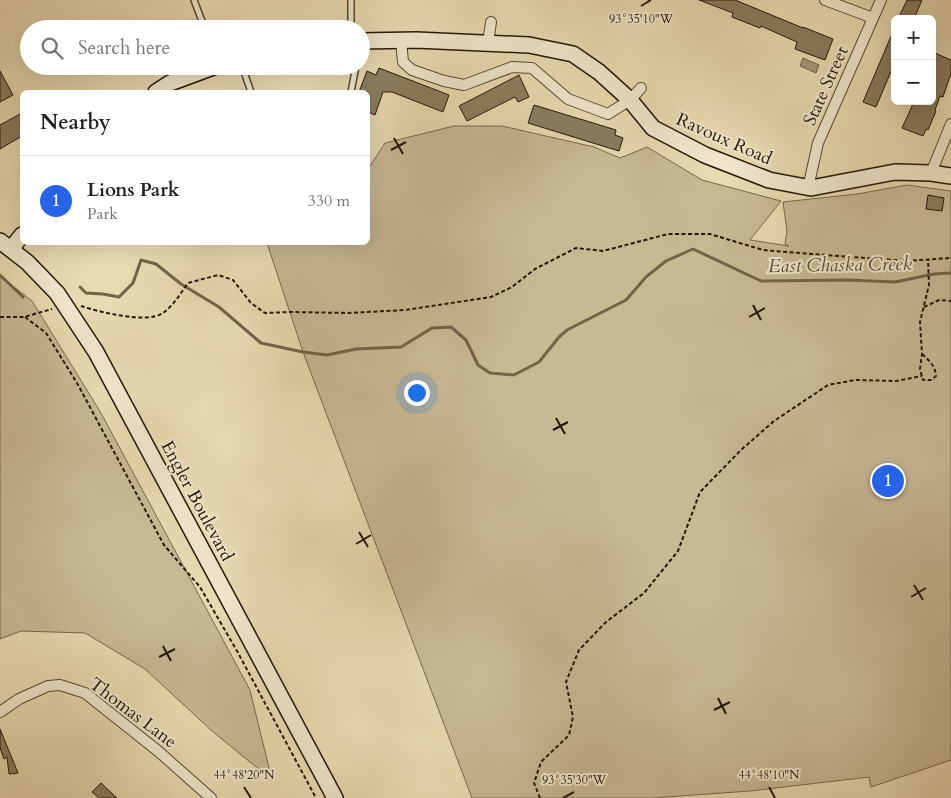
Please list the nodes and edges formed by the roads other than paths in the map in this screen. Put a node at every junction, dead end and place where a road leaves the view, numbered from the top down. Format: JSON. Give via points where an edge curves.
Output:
{"nodes":[{"id":1,"x":194,"y":0,"type":"edge"},
{"id":2,"x":351,"y":0,"type":"edge"},
{"id":3,"x":825,"y":0,"type":"edge"},
{"id":4,"x":881,"y":0,"type":"edge"},
{"id":5,"x":873,"y":18,"type":"junction"},
{"id":6,"x":202,"y":20,"type":"edge"},
{"id":7,"x":351,"y":20,"type":"edge"},
{"id":8,"x":491,"y":22,"type":"dead end"},
{"id":9,"x":401,"y":40,"type":"junction"},
{"id":10,"x":370,"y":41,"type":"edge"},
{"id":11,"x":488,"y":43,"type":"junction"},
{"id":12,"x":192,"y":75,"type":"edge"},
{"id":13,"x":245,"y":75,"type":"edge"},
{"id":14,"x":354,"y":75,"type":"edge"},
{"id":15,"x":642,"y":88,"type":"dead end"},
{"id":16,"x":159,"y":90,"type":"edge"},
{"id":17,"x":250,"y":90,"type":"edge"},
{"id":18,"x":351,"y":90,"type":"edge"},
{"id":19,"x":630,"y":100,"type":"junction"},
{"id":20,"x":951,"y":124,"type":"edge"},
{"id":21,"x":930,"y":173,"type":"junction"},
{"id":22,"x":951,"y":176,"type":"edge"},
{"id":23,"x":808,"y":188,"type":"junction"},
{"id":24,"x":20,"y":236,"type":"edge"},
{"id":25,"x":5,"y":245,"type":"edge"},
{"id":26,"x":0,"y":712,"type":"edge"},
{"id":27,"x":211,"y":798,"type":"edge"},
{"id":28,"x":335,"y":798,"type":"edge"}],
"edges":[{"from":1,"to":6,"type":"lane"},
{"from":2,"to":7,"type":"lane"},
{"from":3,"to":5,"type":"street"},
{"from":4,"to":5,"type":"street","name":"State Street"},
{"from":5,"to":23,"type":"street","name":"State Street","via":[[818,144]]},
{"from":8,"to":11,"type":"street"},
{"from":9,"to":10,"type":"street","name":"Ravoux Road"},
{"from":9,"to":11,"type":"street","name":"Ravoux Road"},
{"from":9,"to":19,"type":"street","via":[[403,62],[412,70],[444,81],[464,85],[512,67],[532,68],[568,99],[608,114]]},
{"from":11,"to":19,"type":"street","name":"Ravoux Road","via":[[529,44],[573,54]]},
{"from":12,"to":16,"type":"street"},
{"from":13,"to":17,"type":"lane"},
{"from":14,"to":18,"type":"lane"},
{"from":15,"to":19,"type":"street"},
{"from":19,"to":23,"type":"street","name":"Ravoux Road","via":[[653,128],[705,155],[769,180]]},
{"from":20,"to":21,"type":"street"},
{"from":21,"to":22,"type":"street","name":"Ravoux Road"},
{"from":21,"to":23,"type":"street","name":"Ravoux Road","via":[[896,172]]},
{"from":24,"to":25,"type":"street"},
{"from":25,"to":28,"type":"street","name":"Engler Boulevard","via":[[57,293],[96,352]]},
{"from":26,"to":27,"type":"street","name":"Thomas Lane","via":[[48,686],[60,685],[86,693],[158,750]]}]}
